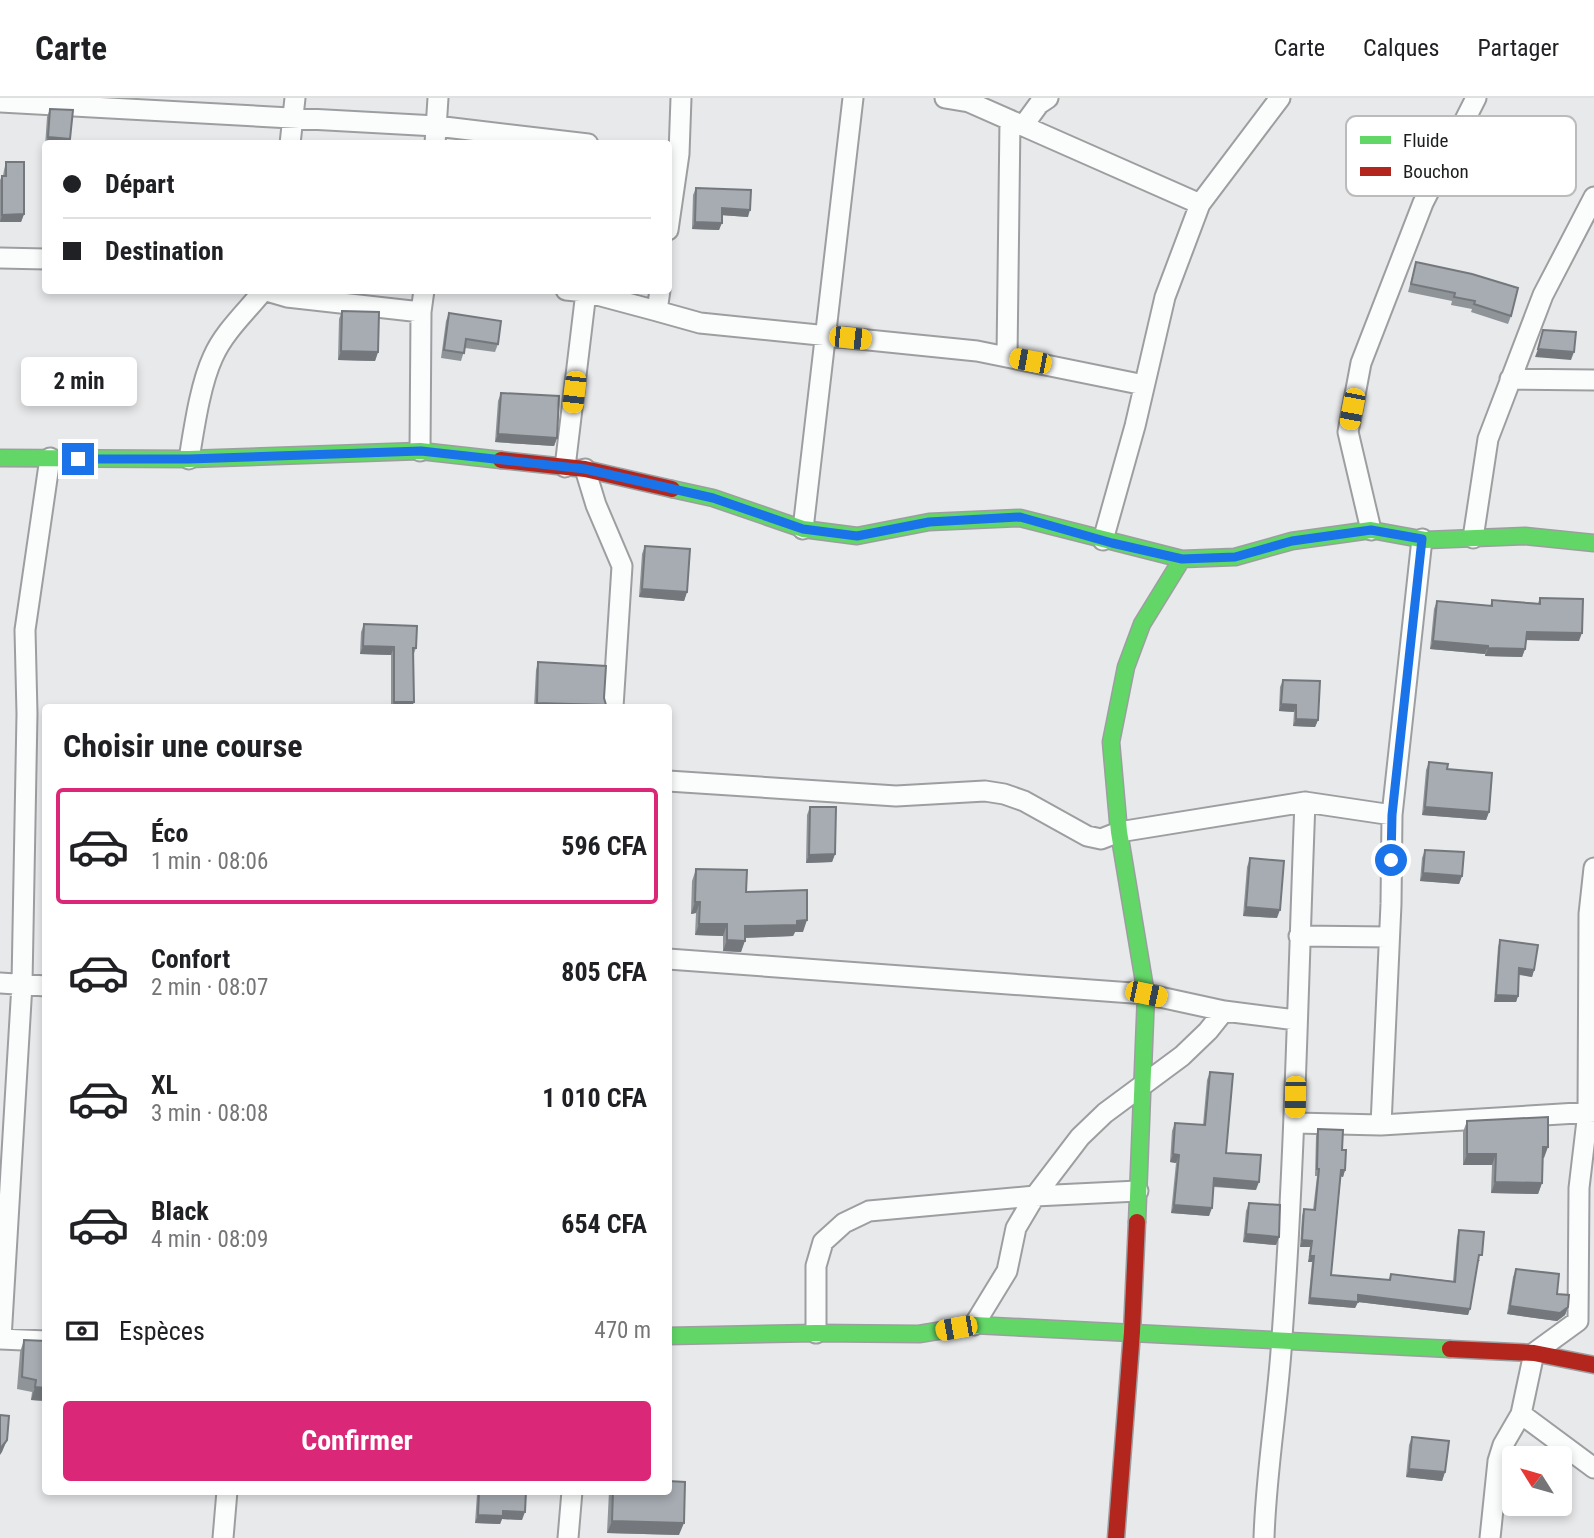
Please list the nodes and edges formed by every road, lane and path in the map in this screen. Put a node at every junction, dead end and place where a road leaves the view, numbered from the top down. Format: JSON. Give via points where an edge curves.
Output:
{"nodes":[{"id":1,"x":438,"y":98,"type":"edge"},
{"id":2,"x":681,"y":98,"type":"edge"},
{"id":3,"x":853,"y":98,"type":"edge"},
{"id":4,"x":944,"y":98,"type":"edge"},
{"id":5,"x":1048,"y":98,"type":"edge"},
{"id":6,"x":1280,"y":98,"type":"edge"},
{"id":7,"x":1476,"y":98,"type":"edge"},
{"id":8,"x":0,"y":102,"type":"edge"},
{"id":9,"x":294,"y":108,"type":"edge"},
{"id":10,"x":1467,"y":116,"type":"edge"},
{"id":11,"x":1017,"y":123,"type":"junction"},
{"id":12,"x":435,"y":135,"type":"edge"},
{"id":13,"x":290,"y":140,"type":"edge"},
{"id":14,"x":520,"y":140,"type":"edge"},
{"id":15,"x":674,"y":154,"type":"edge"},
{"id":16,"x":672,"y":179,"type":"edge"},
{"id":17,"x":1427,"y":196,"type":"edge"},
{"id":18,"x":1594,"y":197,"type":"edge"},
{"id":19,"x":1200,"y":204,"type":"junction"},
{"id":20,"x":1573,"y":237,"type":"junction"},
{"id":21,"x":1594,"y":237,"type":"edge"},
{"id":22,"x":0,"y":258,"type":"edge"},
{"id":23,"x":42,"y":260,"type":"edge"},
{"id":24,"x":260,"y":294,"type":"edge"},
{"id":25,"x":287,"y":294,"type":"edge"},
{"id":26,"x":423,"y":294,"type":"edge"},
{"id":27,"x":586,"y":294,"type":"edge"},
{"id":28,"x":593,"y":294,"type":"edge"},
{"id":29,"x":659,"y":294,"type":"edge"},
{"id":30,"x":657,"y":311,"type":"junction"},
{"id":31,"x":421,"y":312,"type":"junction"},
{"id":32,"x":825,"y":335,"type":"junction"},
{"id":33,"x":1007,"y":357,"type":"junction"},
{"id":34,"x":1510,"y":379,"type":"junction"},
{"id":35,"x":1594,"y":380,"type":"edge"},
{"id":36,"x":1144,"y":385,"type":"junction"},
{"id":37,"x":421,"y":451,"type":"junction"},
{"id":38,"x":0,"y":458,"type":"edge"},
{"id":39,"x":50,"y":458,"type":"junction"},
{"id":40,"x":189,"y":459,"type":"junction"},
{"id":41,"x":565,"y":467,"type":"junction"},
{"id":42,"x":585,"y":469,"type":"junction"},
{"id":43,"x":803,"y":529,"type":"junction"},
{"id":44,"x":1371,"y":530,"type":"junction"},
{"id":45,"x":1473,"y":538,"type":"junction"},
{"id":46,"x":1422,"y":539,"type":"junction"},
{"id":47,"x":1103,"y":540,"type":"junction"},
{"id":48,"x":1594,"y":543,"type":"edge"},
{"id":49,"x":1182,"y":559,"type":"junction"},
{"id":50,"x":613,"y":704,"type":"edge"},
{"id":51,"x":36,"y":716,"type":"edge"},
{"id":52,"x":672,"y":786,"type":"edge"},
{"id":53,"x":1305,"y":802,"type":"junction"},
{"id":54,"x":1392,"y":815,"type":"junction"},
{"id":55,"x":1119,"y":832,"type":"junction"},
{"id":56,"x":1594,"y":868,"type":"edge"},
{"id":57,"x":1299,"y":936,"type":"junction"},
{"id":58,"x":1390,"y":937,"type":"junction"},
{"id":59,"x":672,"y":959,"type":"edge"},
{"id":60,"x":0,"y":983,"type":"edge"},
{"id":61,"x":22,"y":984,"type":"junction"},
{"id":62,"x":42,"y":986,"type":"edge"},
{"id":63,"x":1146,"y":994,"type":"junction"},
{"id":64,"x":1224,"y":1011,"type":"junction"},
{"id":65,"x":1296,"y":1020,"type":"junction"},
{"id":66,"x":1143,"y":1084,"type":"junction"},
{"id":67,"x":1591,"y":1112,"type":"edge"},
{"id":68,"x":1295,"y":1123,"type":"junction"},
{"id":69,"x":1381,"y":1125,"type":"junction"},
{"id":70,"x":1138,"y":1191,"type":"junction"},
{"id":71,"x":1035,"y":1196,"type":"junction"},
{"id":72,"x":974,"y":1325,"type":"junction"},
{"id":73,"x":1132,"y":1332,"type":"junction"},
{"id":74,"x":816,"y":1333,"type":"junction"},
{"id":75,"x":672,"y":1336,"type":"edge"},
{"id":76,"x":1,"y":1339,"type":"edge"},
{"id":77,"x":1282,"y":1340,"type":"junction"},
{"id":78,"x":42,"y":1342,"type":"edge"},
{"id":79,"x":1534,"y":1353,"type":"junction"},
{"id":80,"x":1594,"y":1365,"type":"edge"},
{"id":81,"x":1521,"y":1414,"type":"junction"},
{"id":82,"x":1594,"y":1468,"type":"edge"},
{"id":83,"x":227,"y":1495,"type":"edge"},
{"id":84,"x":572,"y":1495,"type":"edge"},
{"id":85,"x":223,"y":1538,"type":"edge"},
{"id":86,"x":568,"y":1538,"type":"edge"},
{"id":87,"x":1116,"y":1538,"type":"edge"},
{"id":88,"x":1264,"y":1538,"type":"edge"},
{"id":89,"x":1490,"y":1538,"type":"edge"}],
"edges":[{"from":1,"to":12,"type":"street"},
{"from":2,"to":15,"type":"street"},
{"from":3,"to":32,"type":"street"},
{"from":4,"to":11,"type":"street","via":[[969,102]]},
{"from":5,"to":11,"type":"street"},
{"from":6,"to":19,"type":"street"},
{"from":7,"to":10,"type":"street"},
{"from":8,"to":9,"type":"street"},
{"from":9,"to":12,"type":"street"},
{"from":9,"to":13,"type":"street"},
{"from":11,"to":19,"type":"street"},
{"from":11,"to":33,"type":"street"},
{"from":12,"to":14,"type":"street"},
{"from":15,"to":16,"type":"street"},
{"from":17,"to":44,"type":"street","via":[[1361,363],[1348,432]]},
{"from":18,"to":20,"type":"street"},
{"from":19,"to":36,"type":"street","via":[[1165,297]]},
{"from":20,"to":21,"type":"street"},
{"from":20,"to":34,"type":"street","via":[[1543,295]]},
{"from":22,"to":23,"type":"street"},
{"from":24,"to":40,"type":"street","via":[[212,358]]},
{"from":25,"to":31,"type":"street"},
{"from":26,"to":31,"type":"street"},
{"from":27,"to":41,"type":"street"},
{"from":28,"to":30,"type":"street"},
{"from":29,"to":30,"type":"street"},
{"from":30,"to":32,"type":"street","via":[[700,323]]},
{"from":31,"to":37,"type":"street"},
{"from":32,"to":33,"type":"street"},
{"from":32,"to":43,"type":"street"},
{"from":33,"to":36,"type":"street"},
{"from":34,"to":35,"type":"street"},
{"from":34,"to":45,"type":"street","via":[[1488,439]]},
{"from":36,"to":47,"type":"street"},
{"from":37,"to":40,"type":"street"},
{"from":37,"to":41,"type":"street"},
{"from":38,"to":39,"type":"street"},
{"from":39,"to":40,"type":"street"},
{"from":39,"to":51,"type":"street","via":[[25,630]]},
{"from":41,"to":42,"type":"street"},
{"from":42,"to":43,"type":"street","via":[[713,498]]},
{"from":42,"to":50,"type":"street","via":[[622,565]]},
{"from":43,"to":47,"type":"street","via":[[857,536],[929,522],[1020,517]]},
{"from":44,"to":46,"type":"street"},
{"from":44,"to":49,"type":"street","via":[[1292,541],[1235,557]]},
{"from":45,"to":46,"type":"street"},
{"from":45,"to":48,"type":"street","via":[[1525,536]]},
{"from":46,"to":54,"type":"street"},
{"from":47,"to":49,"type":"street"},
{"from":49,"to":55,"type":"street","via":[[1142,624],[1126,667],[1111,742]]},
{"from":51,"to":61,"type":"street"},
{"from":52,"to":55,"type":"street","via":[[896,796],[985,791],[1024,801],[1087,836],[1101,839]]},
{"from":53,"to":54,"type":"street"},
{"from":53,"to":55,"type":"street"},
{"from":53,"to":57,"type":"street"},
{"from":54,"to":58,"type":"street"},
{"from":55,"to":63,"type":"street"},
{"from":56,"to":67,"type":"street","via":[[1589,914]]},
{"from":57,"to":58,"type":"street"},
{"from":57,"to":65,"type":"street"},
{"from":58,"to":69,"type":"street"},
{"from":59,"to":63,"type":"street"},
{"from":60,"to":61,"type":"street"},
{"from":61,"to":62,"type":"street"},
{"from":61,"to":76,"type":"street"},
{"from":63,"to":64,"type":"street"},
{"from":63,"to":66,"type":"street"},
{"from":64,"to":65,"type":"street"},
{"from":64,"to":66,"type":"street","via":[[1182,1056]]},
{"from":65,"to":68,"type":"street"},
{"from":66,"to":70,"type":"street"},
{"from":66,"to":71,"type":"street","via":[[1080,1137]]},
{"from":67,"to":69,"type":"street"},
{"from":67,"to":79,"type":"street","via":[[1579,1188],[1578,1321]]},
{"from":68,"to":69,"type":"street"},
{"from":68,"to":77,"type":"street"},
{"from":70,"to":71,"type":"street"},
{"from":70,"to":73,"type":"street"},
{"from":71,"to":72,"type":"street","via":[[1016,1228],[1007,1271]]},
{"from":71,"to":74,"type":"street","via":[[869,1211],[844,1223],[823,1242],[816,1266]]},
{"from":72,"to":73,"type":"street"},
{"from":72,"to":74,"type":"street","via":[[919,1334]]},
{"from":73,"to":77,"type":"street"},
{"from":73,"to":87,"type":"street"},
{"from":74,"to":75,"type":"street"},
{"from":76,"to":78,"type":"street"},
{"from":77,"to":79,"type":"street"},
{"from":77,"to":88,"type":"street","via":[[1265,1485]]},
{"from":79,"to":80,"type":"street"},
{"from":79,"to":81,"type":"street"},
{"from":81,"to":82,"type":"street"},
{"from":81,"to":89,"type":"street","via":[[1498,1461]]},
{"from":83,"to":85,"type":"street"},
{"from":84,"to":86,"type":"street"}]}
